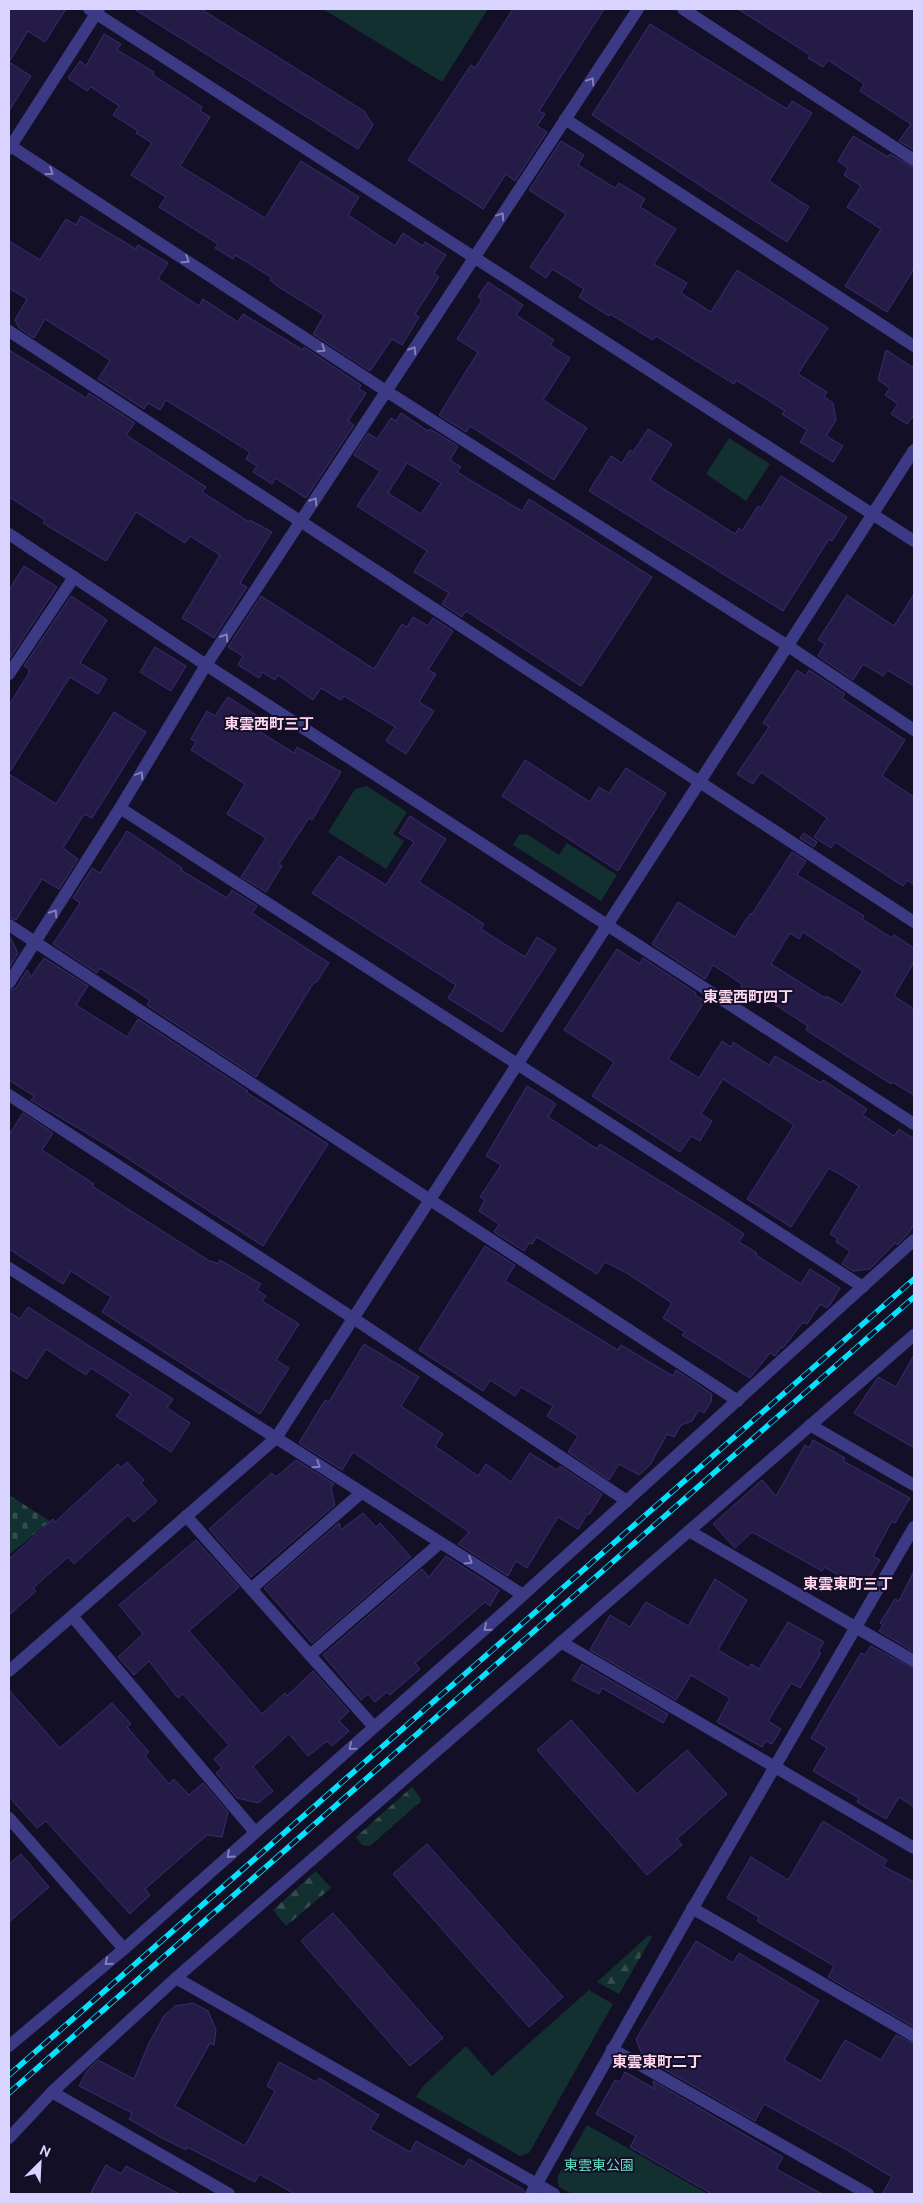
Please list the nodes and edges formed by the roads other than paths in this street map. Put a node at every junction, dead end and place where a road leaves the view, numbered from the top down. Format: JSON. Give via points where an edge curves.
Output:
{"nodes":[{"id":1,"x":638,"y":9,"type":"edge"},
{"id":2,"x":683,"y":9,"type":"edge"},
{"id":3,"x":95,"y":10,"type":"edge"},
{"id":4,"x":565,"y":119,"type":"junction"},
{"id":5,"x":9,"y":147,"type":"edge"},
{"id":6,"x":914,"y":160,"type":"edge"},
{"id":7,"x":474,"y":257,"type":"junction"},
{"id":8,"x":9,"y":331,"type":"edge"},
{"id":9,"x":914,"y":346,"type":"edge"},
{"id":10,"x":386,"y":391,"type":"junction"},
{"id":11,"x":914,"y":450,"type":"edge"},
{"id":12,"x":872,"y":514,"type":"junction"},
{"id":13,"x":300,"y":522,"type":"junction"},
{"id":14,"x":9,"y":534,"type":"edge"},
{"id":15,"x":914,"y":542,"type":"edge"},
{"id":16,"x":74,"y":577,"type":"junction"},
{"id":17,"x":788,"y":646,"type":"junction"},
{"id":18,"x":206,"y":666,"type":"junction"},
{"id":19,"x":9,"y":674,"type":"edge"},
{"id":20,"x":914,"y":730,"type":"edge"},
{"id":21,"x":700,"y":782,"type":"junction"},
{"id":22,"x":120,"y":808,"type":"junction"},
{"id":23,"x":914,"y":922,"type":"edge"},
{"id":24,"x":608,"y":924,"type":"junction"},
{"id":25,"x":9,"y":925,"type":"edge"},
{"id":26,"x":36,"y":942,"type":"junction"},
{"id":27,"x":9,"y":983,"type":"edge"},
{"id":28,"x":517,"y":1064,"type":"junction"},
{"id":29,"x":9,"y":1095,"type":"edge"},
{"id":30,"x":914,"y":1124,"type":"edge"},
{"id":31,"x":430,"y":1200,"type":"junction"},
{"id":32,"x":914,"y":1240,"type":"edge"},
{"id":33,"x":9,"y":1268,"type":"edge"},
{"id":34,"x":863,"y":1287,"type":"junction"},
{"id":35,"x":353,"y":1318,"type":"junction"},
{"id":36,"x":914,"y":1335,"type":"edge"},
{"id":37,"x":738,"y":1400,"type":"junction"},
{"id":38,"x":810,"y":1425,"type":"junction"},
{"id":39,"x":276,"y":1438,"type":"junction"},
{"id":40,"x":914,"y":1486,"type":"edge"},
{"id":41,"x":361,"y":1493,"type":"junction"},
{"id":42,"x":627,"y":1501,"type":"junction"},
{"id":43,"x":186,"y":1516,"type":"junction"},
{"id":44,"x":914,"y":1526,"type":"edge"},
{"id":45,"x":689,"y":1531,"type":"junction"},
{"id":46,"x":440,"y":1543,"type":"junction"},
{"id":47,"x":251,"y":1589,"type":"junction"},
{"id":48,"x":523,"y":1595,"type":"junction"},
{"id":49,"x":72,"y":1616,"type":"junction"},
{"id":50,"x":856,"y":1627,"type":"junction"},
{"id":51,"x":561,"y":1642,"type":"junction"},
{"id":52,"x":310,"y":1655,"type":"junction"},
{"id":53,"x":914,"y":1661,"type":"edge"},
{"id":54,"x":9,"y":1671,"type":"edge"},
{"id":55,"x":374,"y":1727,"type":"junction"},
{"id":56,"x":775,"y":1767,"type":"junction"},
{"id":57,"x":9,"y":1818,"type":"edge"},
{"id":58,"x":255,"y":1832,"type":"junction"},
{"id":59,"x":914,"y":1848,"type":"edge"},
{"id":60,"x":692,"y":1908,"type":"junction"},
{"id":61,"x":124,"y":1949,"type":"junction"},
{"id":62,"x":176,"y":1978,"type":"junction"},
{"id":63,"x":914,"y":2036,"type":"edge"},
{"id":64,"x":9,"y":2046,"type":"edge"},
{"id":65,"x":612,"y":2048,"type":"junction"},
{"id":66,"x":52,"y":2092,"type":"junction"},
{"id":67,"x":9,"y":2138,"type":"edge"},
{"id":68,"x":534,"y":2189,"type":"edge"},
{"id":69,"x":229,"y":2194,"type":"edge"},
{"id":70,"x":554,"y":2194,"type":"edge"},
{"id":71,"x":868,"y":2194,"type":"edge"}],
"edges":[{"from":4,"to":1,"type":"street","one_way":true},
{"from":2,"to":6,"type":"street"},
{"from":3,"to":5,"type":"street"},
{"from":3,"to":7,"type":"street"},
{"from":7,"to":4,"type":"street","one_way":true},
{"from":4,"to":9,"type":"street"},
{"from":5,"to":10,"type":"street","one_way":true},
{"from":10,"to":7,"type":"street","one_way":true},
{"from":7,"to":12,"type":"street"},
{"from":8,"to":13,"type":"street"},
{"from":13,"to":10,"type":"street","one_way":true},
{"from":10,"to":17,"type":"street"},
{"from":11,"to":12,"type":"street"},
{"from":12,"to":15,"type":"street"},
{"from":12,"to":17,"type":"street"},
{"from":18,"to":13,"type":"street","one_way":true},
{"from":13,"to":21,"type":"street"},
{"from":14,"to":16,"type":"street"},
{"from":16,"to":18,"type":"street"},
{"from":16,"to":19,"type":"street"},
{"from":17,"to":20,"type":"street"},
{"from":17,"to":21,"type":"street"},
{"from":22,"to":18,"type":"street","one_way":true},
{"from":18,"to":24,"type":"street"},
{"from":21,"to":23,"type":"street"},
{"from":21,"to":24,"type":"street"},
{"from":26,"to":22,"type":"street","one_way":true},
{"from":22,"to":28,"type":"street"},
{"from":24,"to":28,"type":"street"},
{"from":24,"to":30,"type":"street"},
{"from":25,"to":26,"type":"street"},
{"from":26,"to":27,"type":"street"},
{"from":26,"to":31,"type":"street"},
{"from":28,"to":31,"type":"street"},
{"from":28,"to":34,"type":"street"},
{"from":29,"to":35,"type":"street"},
{"from":31,"to":35,"type":"street"},
{"from":31,"to":37,"type":"street"},
{"from":32,"to":34,"type":"street"},
{"from":33,"to":39,"type":"street"},
{"from":34,"to":37,"type":"street"},
{"from":35,"to":39,"type":"street"},
{"from":35,"to":42,"type":"street"},
{"from":36,"to":38,"type":"street"},
{"from":37,"to":42,"type":"street"},
{"from":38,"to":40,"type":"street"},
{"from":38,"to":45,"type":"street"},
{"from":39,"to":41,"type":"street","one_way":true},
{"from":39,"to":43,"type":"street"},
{"from":41,"to":46,"type":"street"},
{"from":41,"to":47,"type":"street"},
{"from":42,"to":48,"type":"street"},
{"from":43,"to":47,"type":"street"},
{"from":43,"to":49,"type":"street"},
{"from":44,"to":50,"type":"street"},
{"from":45,"to":50,"type":"street"},
{"from":45,"to":51,"type":"street"},
{"from":46,"to":48,"type":"street","one_way":true},
{"from":46,"to":52,"type":"street"},
{"from":47,"to":52,"type":"street"},
{"from":48,"to":55,"type":"street","one_way":true},
{"from":49,"to":54,"type":"street"},
{"from":49,"to":58,"type":"street"},
{"from":50,"to":53,"type":"street"},
{"from":50,"to":56,"type":"street"},
{"from":51,"to":56,"type":"street"},
{"from":51,"to":62,"type":"street"},
{"from":52,"to":55,"type":"street"},
{"from":55,"to":58,"type":"street","one_way":true},
{"from":56,"to":59,"type":"street"},
{"from":56,"to":60,"type":"street"},
{"from":57,"to":61,"type":"street"},
{"from":58,"to":61,"type":"street","one_way":true},
{"from":60,"to":63,"type":"street"},
{"from":60,"to":65,"type":"street"},
{"from":61,"to":64,"type":"street","one_way":true},
{"from":62,"to":66,"type":"street"},
{"from":62,"to":68,"type":"street"},
{"from":65,"to":68,"type":"street"},
{"from":65,"to":71,"type":"street"},
{"from":66,"to":67,"type":"street"},
{"from":66,"to":69,"type":"street"},
{"from":68,"to":70,"type":"street"}]}
